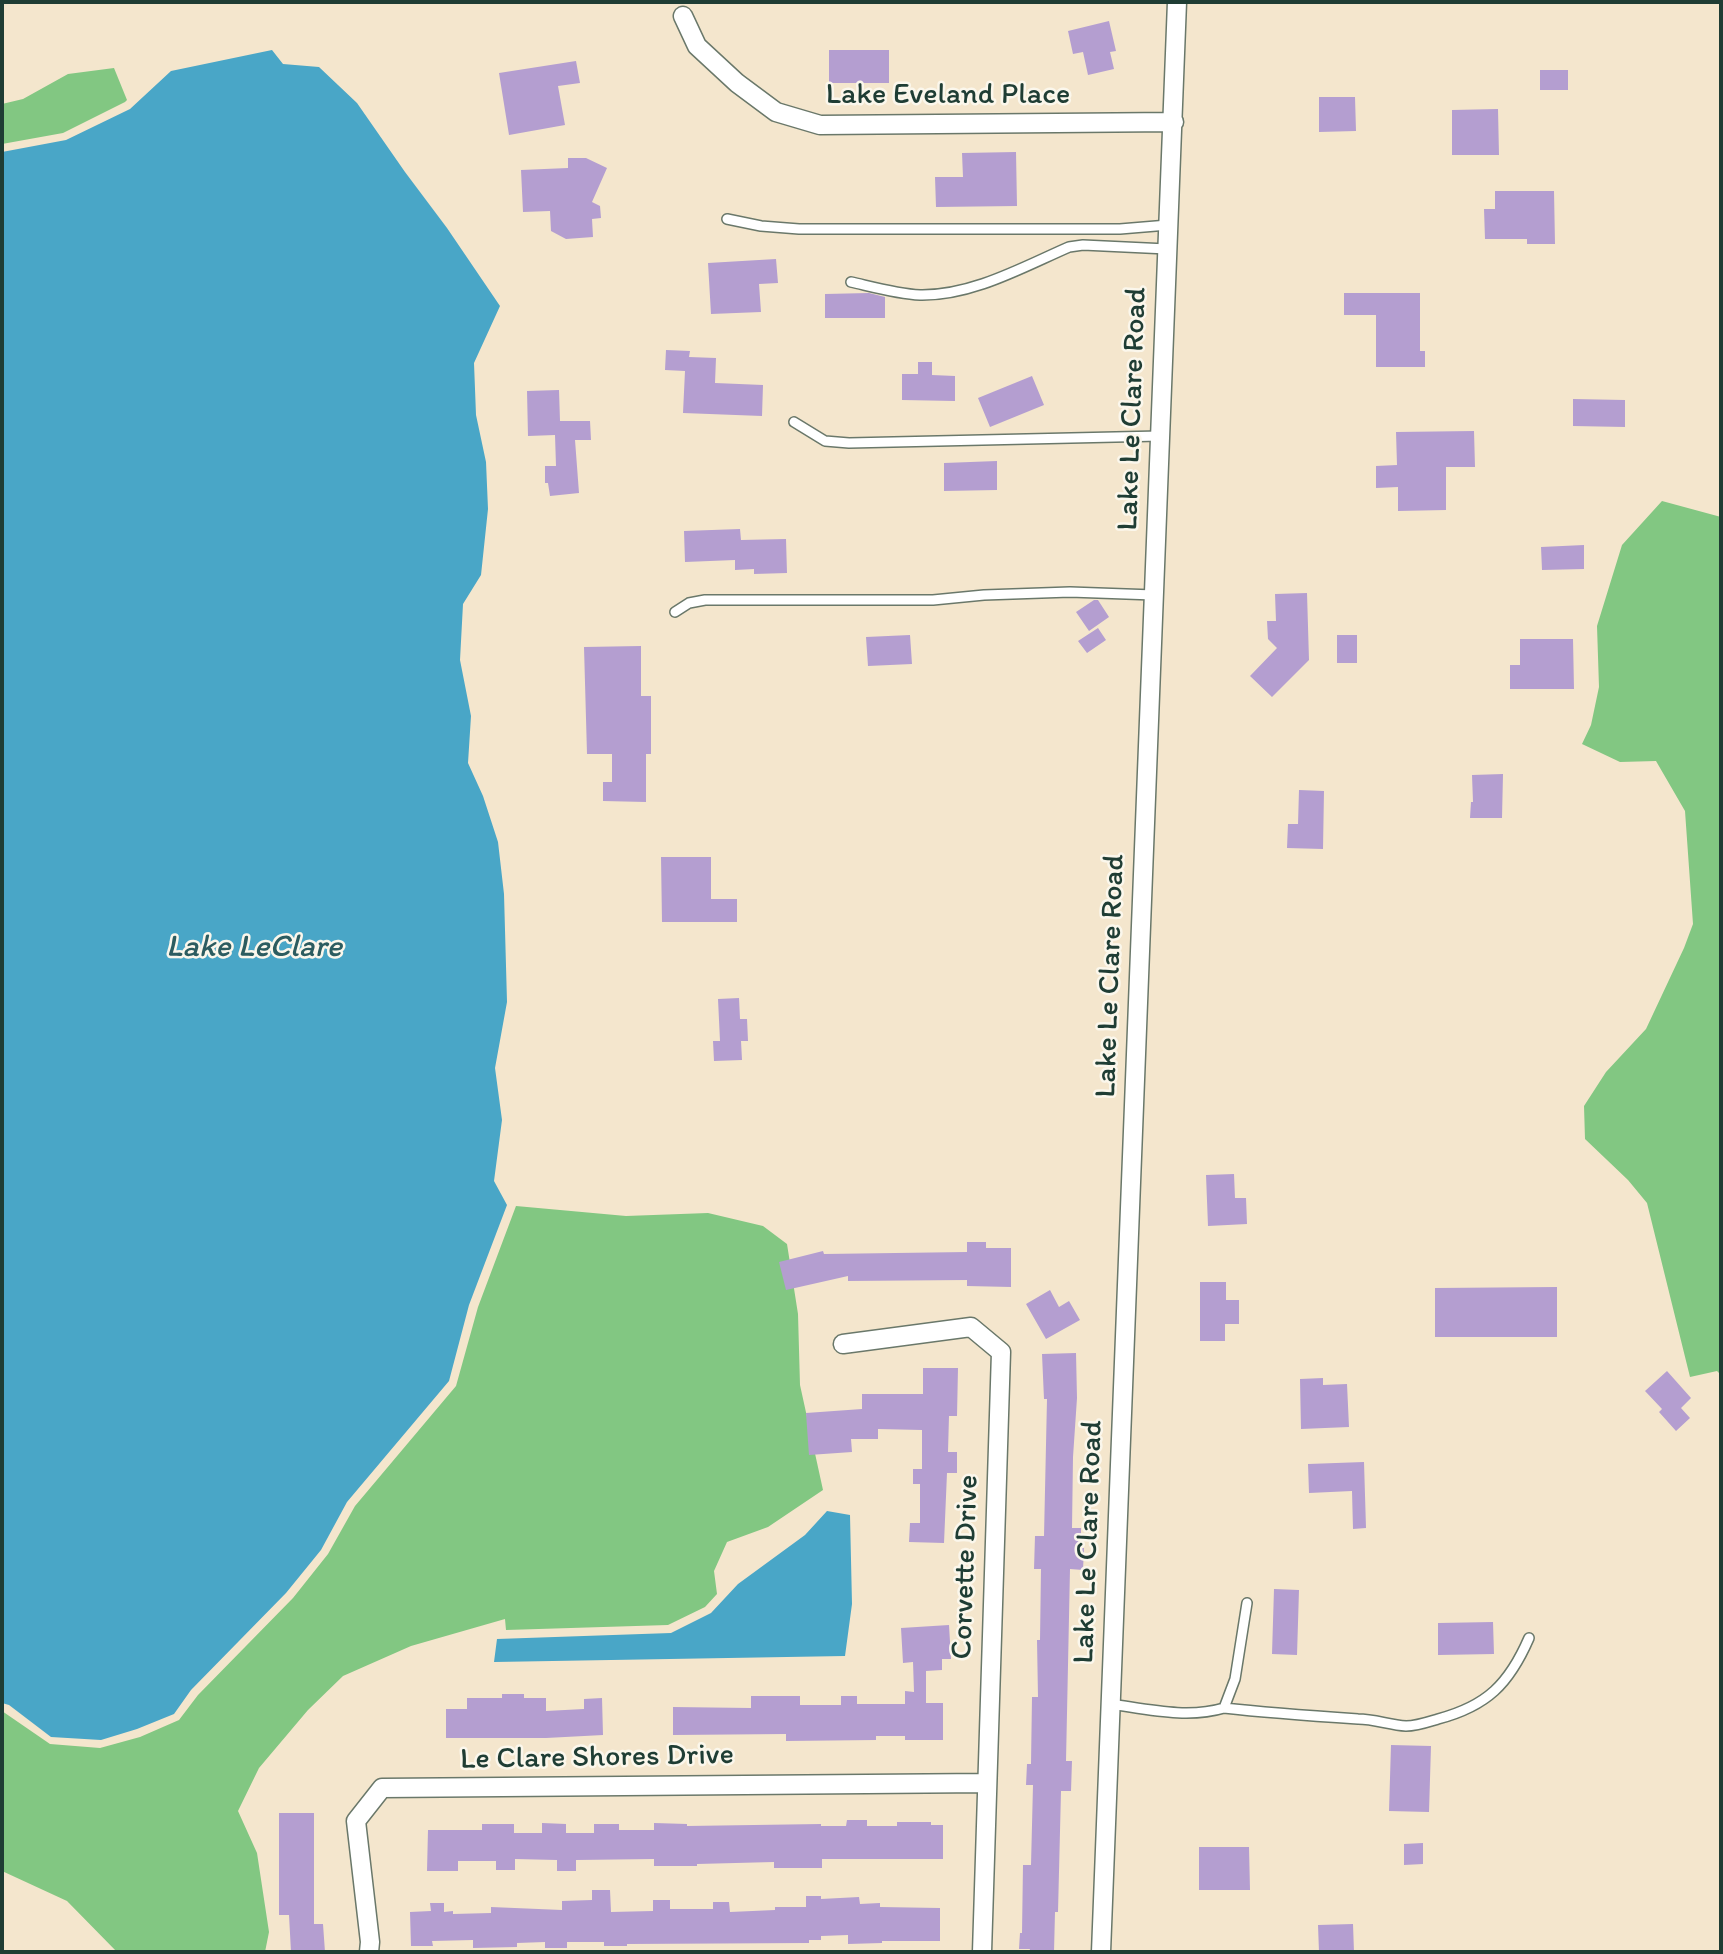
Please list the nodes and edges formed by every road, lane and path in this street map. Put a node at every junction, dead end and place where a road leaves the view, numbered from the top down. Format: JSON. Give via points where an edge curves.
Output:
{"nodes":[{"id":1,"x":1177,"y":2,"type":"edge"},
{"id":2,"x":683,"y":16,"type":"dead end"},
{"id":3,"x":1174,"y":122,"type":"junction"},
{"id":4,"x":727,"y":219,"type":"dead end"},
{"id":5,"x":1168,"y":225,"type":"junction"},
{"id":6,"x":1167,"y":249,"type":"junction"},
{"id":7,"x":851,"y":282,"type":"dead end"},
{"id":8,"x":794,"y":422,"type":"dead end"},
{"id":9,"x":1160,"y":436,"type":"junction"},
{"id":10,"x":1154,"y":595,"type":"junction"},
{"id":11,"x":675,"y":612,"type":"dead end"},
{"id":12,"x":843,"y":1343,"type":"dead end"},
{"id":13,"x":1247,"y":1603,"type":"dead end"},
{"id":14,"x":1530,"y":1638,"type":"dead end"},
{"id":15,"x":1110,"y":1704,"type":"junction"},
{"id":16,"x":1224,"y":1708,"type":"junction"},
{"id":17,"x":987,"y":1783,"type":"junction"},
{"id":18,"x":369,"y":1952,"type":"edge"},
{"id":19,"x":982,"y":1952,"type":"edge"},
{"id":20,"x":1101,"y":1952,"type":"edge"}],
"edges":[{"from":1,"to":3,"type":"street","name":"Lake Le Clare Road"},
{"from":2,"to":3,"type":"street","name":"Lake Eveland Place","via":[[697,46],[737,83],[776,112],[820,125]]},
{"from":3,"to":5,"type":"street","name":"Lake Le Clare Road"},
{"from":4,"to":5,"type":"lane","via":[[799,229]]},
{"from":5,"to":6,"type":"street","name":"Lake Le Clare Road"},
{"from":6,"to":7,"type":"lane","via":[[1069,247],[965,289],[940,294],[918,295]]},
{"from":6,"to":9,"type":"street","name":"Lake Le Clare Road"},
{"from":8,"to":9,"type":"lane","via":[[825,441],[849,443]]},
{"from":9,"to":10,"type":"street","name":"Lake Le Clare Road"},
{"from":10,"to":11,"type":"lane","via":[[1070,592],[933,600],[705,600]]},
{"from":10,"to":15,"type":"street","name":"Lake Le Clare Road"},
{"from":12,"to":17,"type":"street","name":"Corvette Drive","via":[[971,1327],[1002,1352]]},
{"from":13,"to":16,"type":"lane","via":[[1235,1679]]},
{"from":14,"to":16,"type":"lane","via":[[1519,1662],[1490,1696],[1458,1714],[1424,1723],[1406,1726]]},
{"from":15,"to":16,"type":"lane","via":[[1178,1713]]},
{"from":15,"to":20,"type":"street","name":"Lake Le Clare Road"},
{"from":17,"to":18,"type":"street","name":"Le Clare Shores Drive","via":[[382,1788],[356,1821]]},
{"from":17,"to":19,"type":"street","name":"Corvette Drive"}]}
